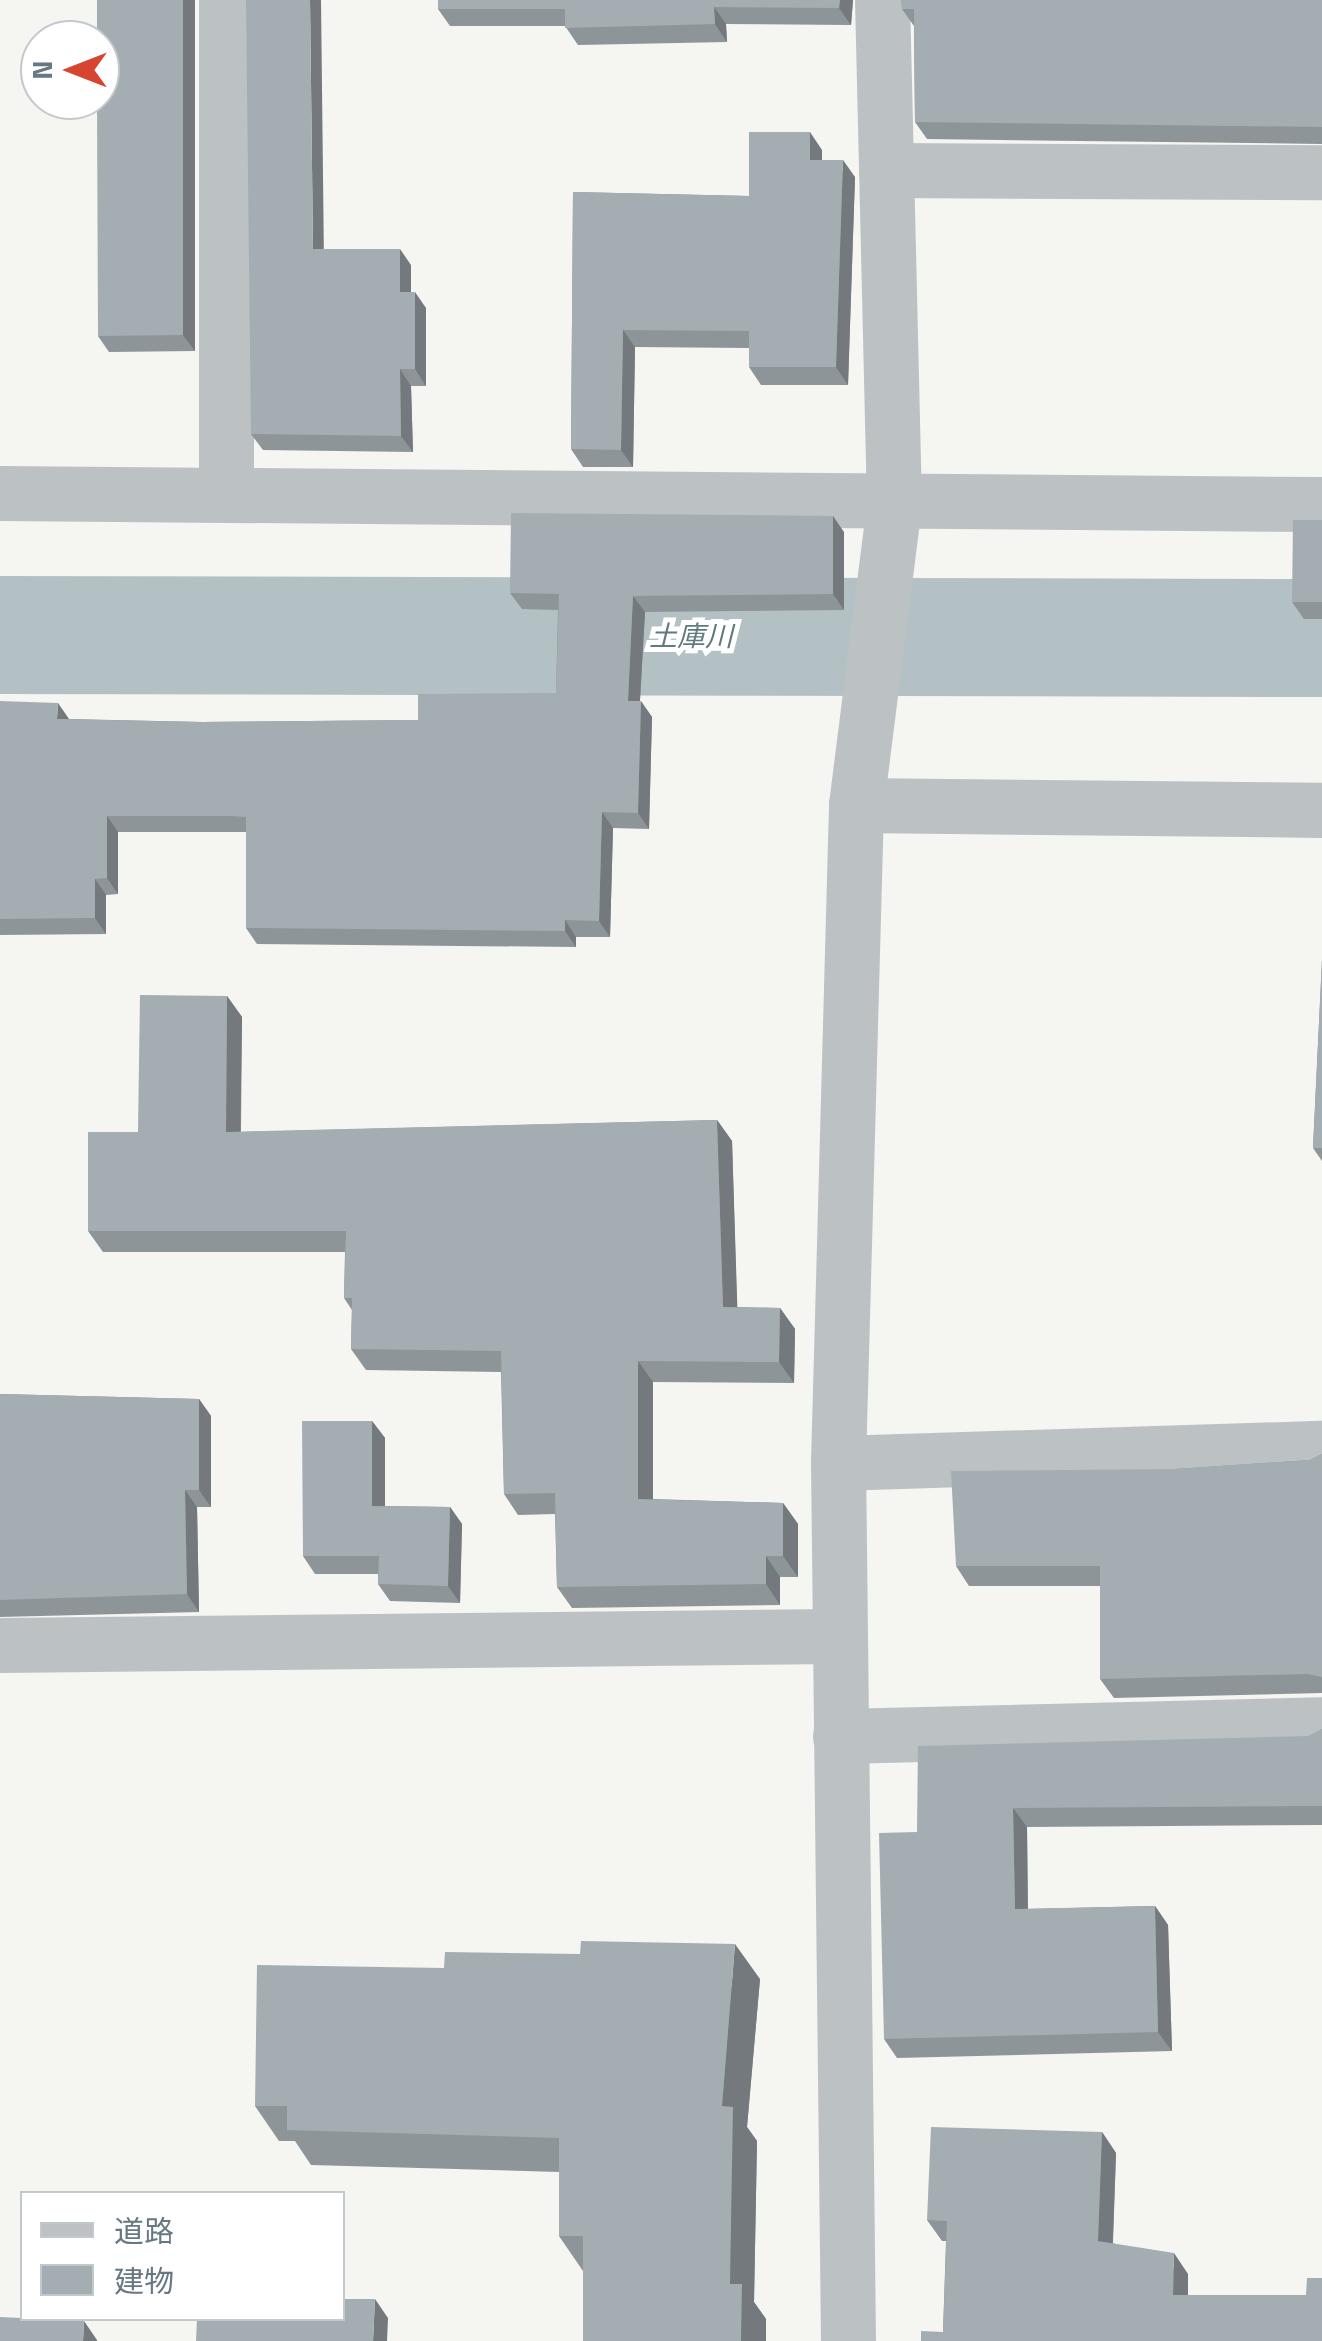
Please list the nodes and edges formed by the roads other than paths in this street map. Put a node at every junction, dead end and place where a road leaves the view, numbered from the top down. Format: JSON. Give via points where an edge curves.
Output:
{"nodes":[{"id":1,"x":226,"y":0,"type":"edge"},
{"id":2,"x":882,"y":0,"type":"edge"},
{"id":3,"x":886,"y":170,"type":"junction"},
{"id":4,"x":1322,"y":172,"type":"edge"},
{"id":5,"x":0,"y":493,"type":"edge"},
{"id":6,"x":226,"y":493,"type":"junction"},
{"id":7,"x":894,"y":504,"type":"junction"},
{"id":8,"x":1322,"y":504,"type":"edge"},
{"id":9,"x":856,"y":805,"type":"junction"},
{"id":10,"x":1322,"y":810,"type":"edge"},
{"id":11,"x":1322,"y":1448,"type":"edge"},
{"id":12,"x":838,"y":1463,"type":"junction"},
{"id":13,"x":837,"y":1636,"type":"junction"},
{"id":14,"x":0,"y":1645,"type":"edge"},
{"id":15,"x":1322,"y":1724,"type":"edge"},
{"id":16,"x":840,"y":1736,"type":"junction"},
{"id":17,"x":848,"y":2341,"type":"edge"}],
"edges":[{"from":1,"to":6,"type":"street"},
{"from":2,"to":3,"type":"street"},
{"from":3,"to":4,"type":"street"},
{"from":3,"to":7,"type":"street"},
{"from":5,"to":6,"type":"street"},
{"from":6,"to":7,"type":"street"},
{"from":7,"to":8,"type":"street"},
{"from":7,"to":9,"type":"street"},
{"from":9,"to":10,"type":"street"},
{"from":9,"to":12,"type":"street"},
{"from":11,"to":12,"type":"street"},
{"from":12,"to":13,"type":"street"},
{"from":13,"to":14,"type":"street"},
{"from":13,"to":16,"type":"street"},
{"from":15,"to":16,"type":"street"},
{"from":16,"to":17,"type":"street"}]}
